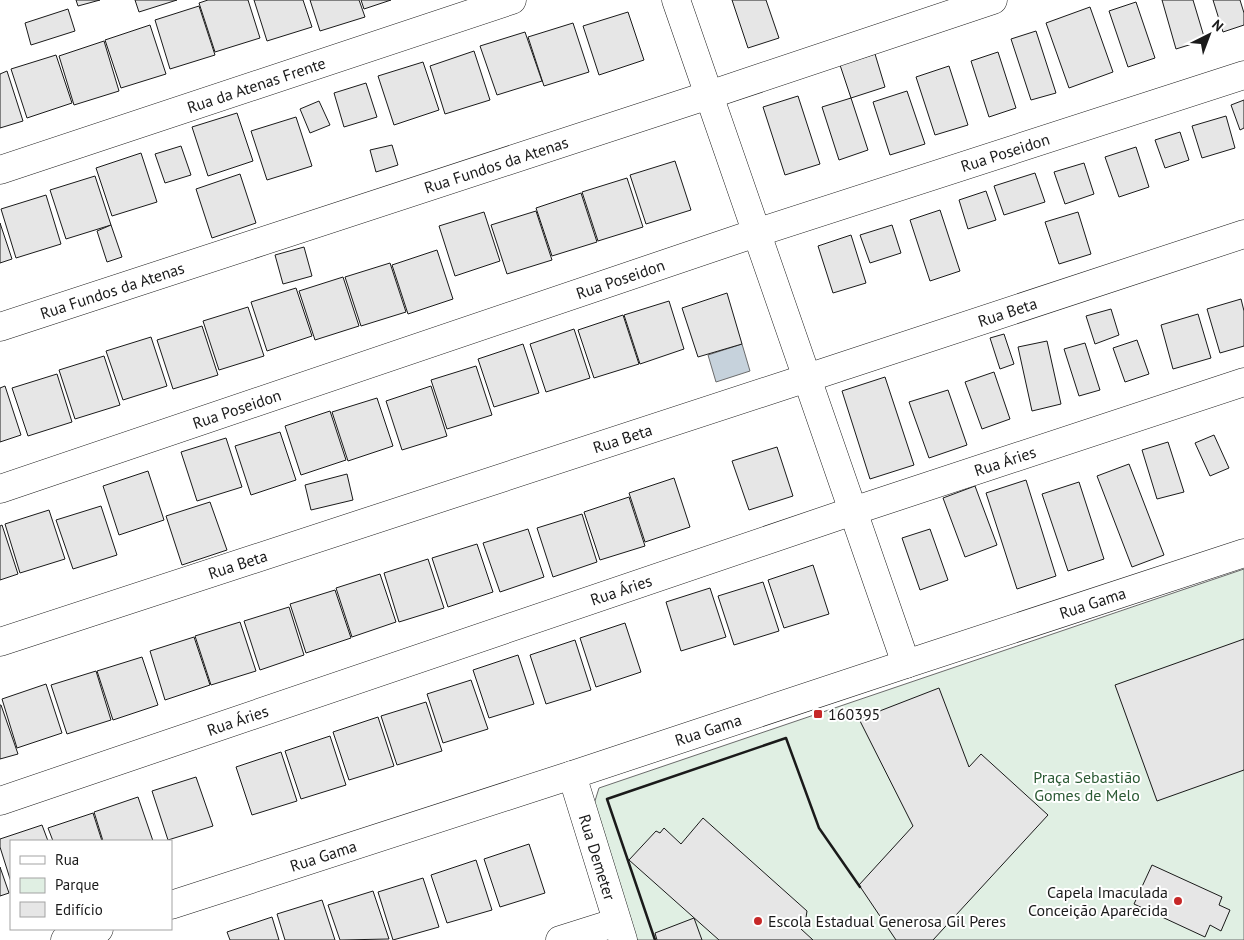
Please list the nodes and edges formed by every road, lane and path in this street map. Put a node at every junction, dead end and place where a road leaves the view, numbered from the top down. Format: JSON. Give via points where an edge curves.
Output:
{"nodes":[{"id":1,"x":512,"y":0,"type":"edge"},
{"id":2,"x":676,"y":0,"type":"edge"},
{"id":3,"x":993,"y":0,"type":"edge"},
{"id":4,"x":1244,"y":75,"type":"edge"},
{"id":5,"x":709,"y":95,"type":"junction"},
{"id":6,"x":0,"y":170,"type":"edge"},
{"id":7,"x":756,"y":233,"type":"junction"},
{"id":8,"x":1244,"y":234,"type":"edge"},
{"id":9,"x":0,"y":327,"type":"edge"},
{"id":10,"x":807,"y":378,"type":"junction"},
{"id":11,"x":1244,"y":382,"type":"edge"},
{"id":12,"x":0,"y":489,"type":"edge"},
{"id":13,"x":853,"y":511,"type":"junction"},
{"id":14,"x":1244,"y":553,"type":"edge"},
{"id":15,"x":0,"y":642,"type":"edge"},
{"id":16,"x":906,"y":664,"type":"junction"},
{"id":17,"x":572,"y":775,"type":"junction"},
{"id":18,"x":0,"y":801,"type":"edge"},
{"id":19,"x":172,"y":905,"type":"edge"},
{"id":20,"x":96,"y":930,"type":"edge"},
{"id":21,"x":620,"y":931,"type":"edge"},
{"id":22,"x":65,"y":940,"type":"edge"},
{"id":23,"x":560,"y":940,"type":"edge"}],
"edges":[{"from":1,"to":6,"type":"street","name":"Rua da Atenas Frente"},
{"from":2,"to":5,"type":"street"},
{"from":3,"to":5,"type":"street","name":"Rua Fundos da Atenas"},
{"from":4,"to":7,"type":"street","name":"Rua Poseidon"},
{"from":5,"to":7,"type":"street"},
{"from":5,"to":9,"type":"street","name":"Rua Fundos da Atenas"},
{"from":7,"to":10,"type":"street"},
{"from":7,"to":12,"type":"street","name":"Rua Poseidon"},
{"from":8,"to":10,"type":"street","name":"Rua Beta"},
{"from":10,"to":13,"type":"street"},
{"from":10,"to":15,"type":"street","name":"Rua Beta"},
{"from":11,"to":13,"type":"street","name":"Rua Áries"},
{"from":13,"to":16,"type":"street"},
{"from":13,"to":18,"type":"street","name":"Rua Áries"},
{"from":14,"to":16,"type":"street","name":"Rua Gama"},
{"from":16,"to":17,"type":"street","name":"Rua Gama"},
{"from":17,"to":19,"type":"street","name":"Rua Gama"},
{"from":17,"to":21,"type":"street","name":"Rua Demeter"},
{"from":20,"to":22,"type":"street"},
{"from":21,"to":23,"type":"street"}]}
